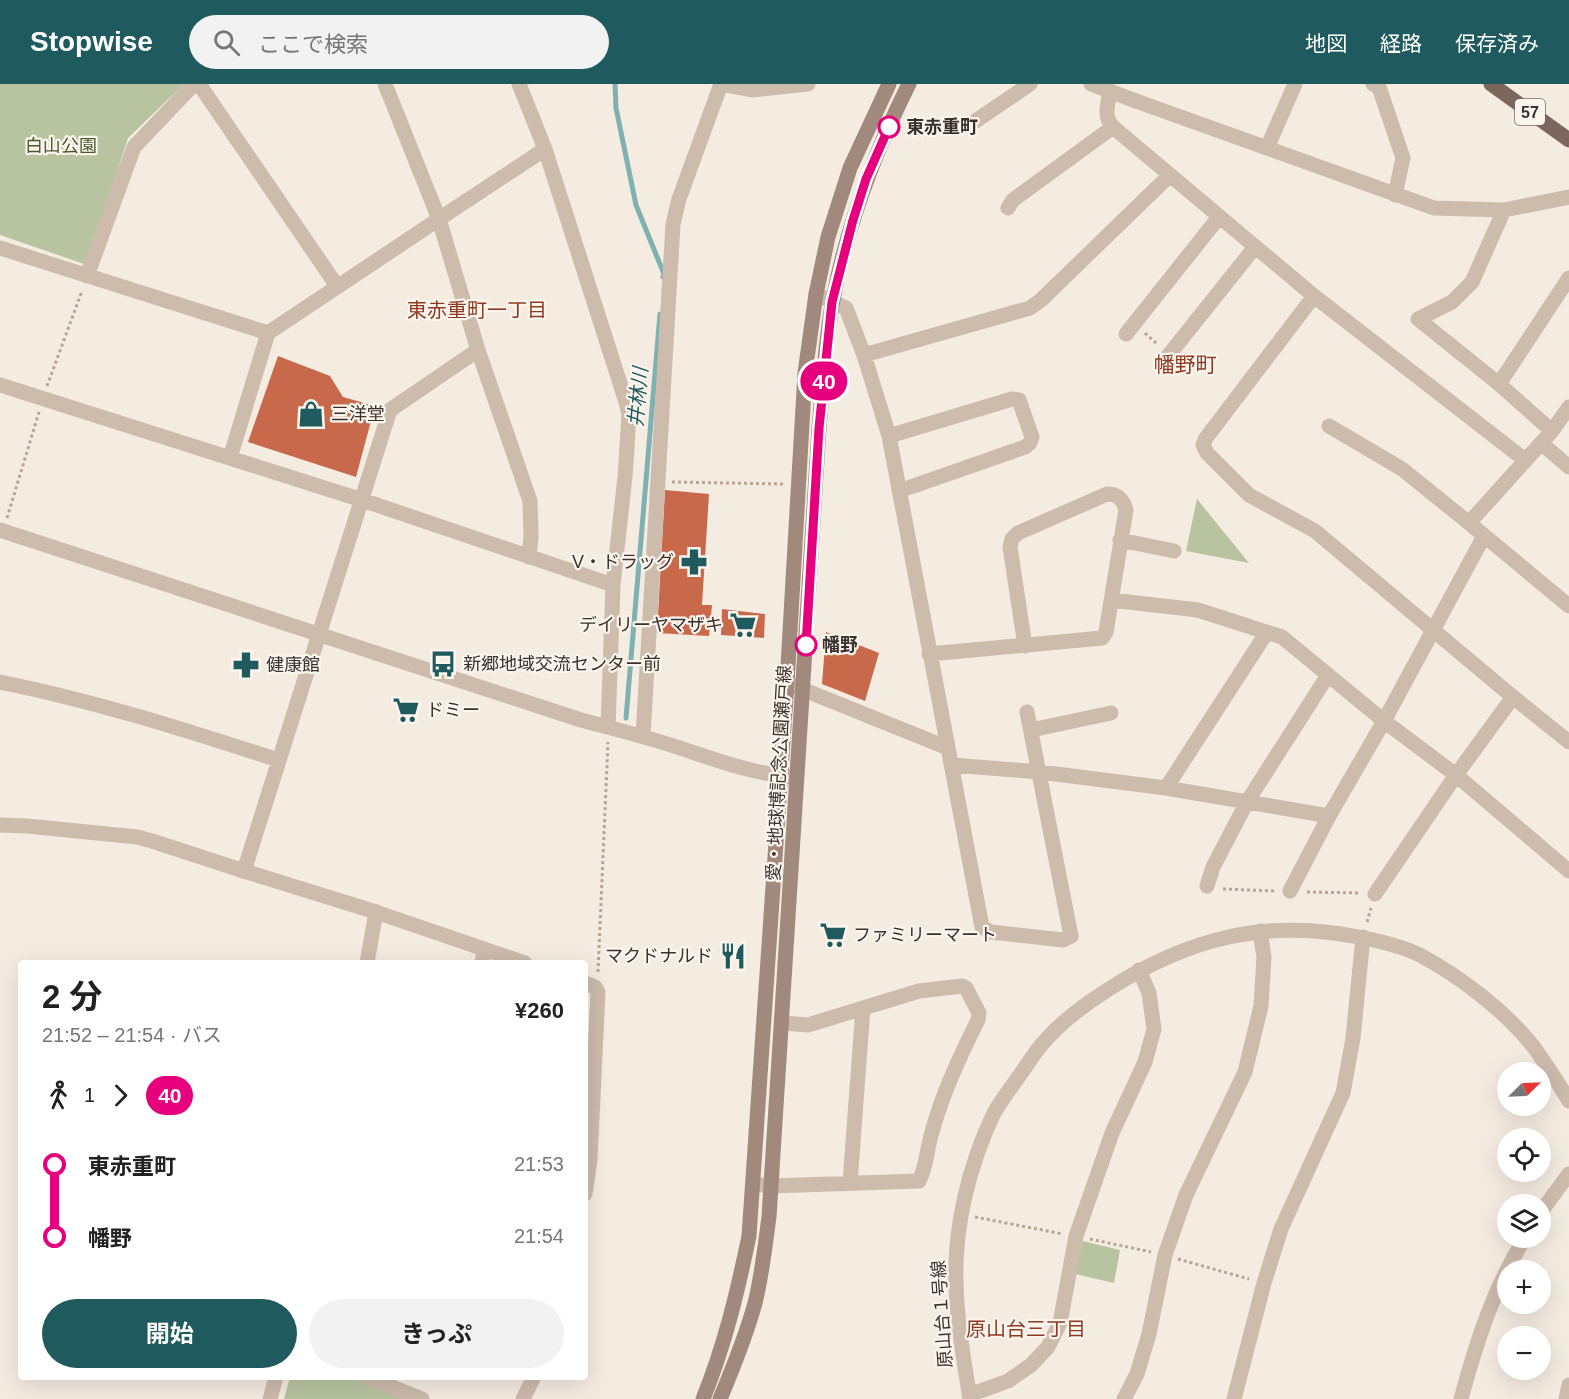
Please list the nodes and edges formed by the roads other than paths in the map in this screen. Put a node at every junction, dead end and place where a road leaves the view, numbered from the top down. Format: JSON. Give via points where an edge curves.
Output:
{"nodes":[{"id":1,"x":194,"y":84,"type":"edge"},
{"id":2,"x":199,"y":84,"type":"edge"},
{"id":3,"x":385,"y":84,"type":"edge"},
{"id":4,"x":519,"y":84,"type":"edge"},
{"id":5,"x":721,"y":84,"type":"edge"},
{"id":6,"x":808,"y":84,"type":"edge"},
{"id":7,"x":890,"y":84,"type":"edge"},
{"id":8,"x":909,"y":84,"type":"edge"},
{"id":9,"x":1030,"y":84,"type":"edge"},
{"id":10,"x":1091,"y":84,"type":"edge"},
{"id":11,"x":1296,"y":84,"type":"edge"},
{"id":12,"x":1491,"y":84,"type":"edge"},
{"id":13,"x":1377,"y":85,"type":"edge"},
{"id":14,"x":1110,"y":91,"type":"junction"},
{"id":15,"x":974,"y":122,"type":"dead end"},
{"id":16,"x":1113,"y":127,"type":"junction"},
{"id":17,"x":1569,"y":140,"type":"edge"},
{"id":18,"x":1267,"y":148,"type":"junction"},
{"id":19,"x":545,"y":149,"type":"junction"},
{"id":20,"x":1170,"y":175,"type":"junction"},
{"id":21,"x":1395,"y":195,"type":"junction"},
{"id":22,"x":1569,"y":197,"type":"edge"},
{"id":23,"x":1008,"y":208,"type":"dead end"},
{"id":24,"x":1504,"y":210,"type":"junction"},
{"id":25,"x":1218,"y":217,"type":"junction"},
{"id":26,"x":439,"y":219,"type":"junction"},
{"id":27,"x":1255,"y":247,"type":"junction"},
{"id":28,"x":0,"y":248,"type":"edge"},
{"id":29,"x":87,"y":276,"type":"junction"},
{"id":30,"x":1569,"y":278,"type":"edge"},
{"id":31,"x":337,"y":286,"type":"junction"},
{"id":32,"x":816,"y":294,"type":"junction"},
{"id":33,"x":1314,"y":296,"type":"junction"},
{"id":34,"x":832,"y":302,"type":"junction"},
{"id":35,"x":1130,"y":329,"type":"road end"},
{"id":36,"x":268,"y":333,"type":"junction"},
{"id":37,"x":478,"y":350,"type":"junction"},
{"id":38,"x":864,"y":355,"type":"junction"},
{"id":39,"x":1167,"y":358,"type":"road end"},
{"id":40,"x":1499,"y":384,"type":"junction"},
{"id":41,"x":0,"y":385,"type":"edge"},
{"id":42,"x":1569,"y":408,"type":"edge"},
{"id":43,"x":1329,"y":426,"type":"dead end"},
{"id":44,"x":889,"y":436,"type":"junction"},
{"id":45,"x":1547,"y":437,"type":"junction"},
{"id":46,"x":230,"y":458,"type":"junction"},
{"id":47,"x":1525,"y":460,"type":"junction"},
{"id":48,"x":1569,"y":467,"type":"edge"},
{"id":49,"x":899,"y":491,"type":"junction"},
{"id":50,"x":362,"y":500,"type":"junction"},
{"id":51,"x":1469,"y":523,"type":"junction"},
{"id":52,"x":1,"y":531,"type":"edge"},
{"id":53,"x":1484,"y":536,"type":"junction"},
{"id":54,"x":1120,"y":540,"type":"junction"},
{"id":55,"x":1174,"y":550,"type":"dead end"},
{"id":56,"x":529,"y":556,"type":"junction"},
{"id":57,"x":613,"y":585,"type":"junction"},
{"id":58,"x":1111,"y":600,"type":"junction"},
{"id":59,"x":1569,"y":606,"type":"edge"},
{"id":60,"x":1433,"y":629,"type":"junction"},
{"id":61,"x":1267,"y":632,"type":"junction"},
{"id":62,"x":318,"y":633,"type":"junction"},
{"id":63,"x":1025,"y":646,"type":"junction"},
{"id":64,"x":929,"y":654,"type":"junction"},
{"id":65,"x":1328,"y":675,"type":"junction"},
{"id":66,"x":0,"y":682,"type":"edge"},
{"id":67,"x":787,"y":683,"type":"junction"},
{"id":68,"x":803,"y":691,"type":"junction"},
{"id":69,"x":1512,"y":697,"type":"junction"},
{"id":70,"x":1027,"y":712,"type":"dead end"},
{"id":71,"x":1111,"y":713,"type":"dead end"},
{"id":72,"x":1384,"y":722,"type":"junction"},
{"id":73,"x":608,"y":727,"type":"junction"},
{"id":74,"x":1031,"y":730,"type":"junction"},
{"id":75,"x":643,"y":736,"type":"junction"},
{"id":76,"x":1569,"y":742,"type":"edge"},
{"id":77,"x":948,"y":748,"type":"junction"},
{"id":78,"x":278,"y":760,"type":"junction"},
{"id":79,"x":951,"y":765,"type":"junction"},
{"id":80,"x":1040,"y":772,"type":"junction"},
{"id":81,"x":1456,"y":775,"type":"junction"},
{"id":82,"x":779,"y":776,"type":"junction"},
{"id":83,"x":798,"y":777,"type":"junction"},
{"id":84,"x":1166,"y":788,"type":"junction"},
{"id":85,"x":1247,"y":802,"type":"junction"},
{"id":86,"x":1329,"y":816,"type":"junction"},
{"id":87,"x":0,"y":825,"type":"edge"},
{"id":88,"x":244,"y":871,"type":"junction"},
{"id":89,"x":1569,"y":871,"type":"edge"},
{"id":90,"x":1207,"y":886,"type":"dead end"},
{"id":91,"x":1290,"y":891,"type":"dead end"},
{"id":92,"x":1376,"y":894,"type":"road end"},
{"id":93,"x":375,"y":912,"type":"junction"},
{"id":94,"x":1260,"y":931,"type":"junction"},
{"id":95,"x":1363,"y":937,"type":"junction"},
{"id":96,"x":483,"y":956,"type":"edge"},
{"id":97,"x":367,"y":960,"type":"edge"},
{"id":98,"x":507,"y":960,"type":"edge"},
{"id":99,"x":1139,"y":970,"type":"junction"},
{"id":100,"x":591,"y":987,"type":"edge"},
{"id":101,"x":863,"y":1008,"type":"junction"},
{"id":102,"x":782,"y":1023,"type":"junction"},
{"id":103,"x":1569,"y":1101,"type":"edge"},
{"id":104,"x":588,"y":1174,"type":"edge"},
{"id":105,"x":1569,"y":1174,"type":"edge"},
{"id":106,"x":850,"y":1183,"type":"junction"},
{"id":107,"x":753,"y":1184,"type":"junction"},
{"id":108,"x":771,"y":1186,"type":"junction"},
{"id":109,"x":1551,"y":1198,"type":"edge"},
{"id":110,"x":1520,"y":1248,"type":"edge"},
{"id":111,"x":275,"y":1380,"type":"edge"},
{"id":112,"x":384,"y":1380,"type":"edge"},
{"id":113,"x":532,"y":1380,"type":"edge"},
{"id":114,"x":1569,"y":1385,"type":"edge"},
{"id":115,"x":969,"y":1397,"type":"edge"},
{"id":116,"x":270,"y":1399,"type":"edge"},
{"id":117,"x":422,"y":1399,"type":"edge"},
{"id":118,"x":523,"y":1399,"type":"edge"},
{"id":119,"x":703,"y":1399,"type":"edge"},
{"id":120,"x":720,"y":1399,"type":"edge"},
{"id":121,"x":1124,"y":1399,"type":"edge"},
{"id":122,"x":1234,"y":1399,"type":"edge"},
{"id":123,"x":1461,"y":1399,"type":"edge"},
{"id":124,"x":1566,"y":1399,"type":"edge"}],
"edges":[{"from":1,"to":29,"type":"street","via":[[134,147]]},
{"from":2,"to":31,"type":"street"},
{"from":3,"to":26,"type":"street"},
{"from":4,"to":19,"type":"street"},
{"from":5,"to":6,"type":"street","via":[[752,90]]},
{"from":5,"to":75,"type":"street","via":[[673,224]]},
{"from":7,"to":32,"type":"main road","name":"愛・地球博記念公園瀬戸線","via":[[850,168],[828,237]]},
{"from":8,"to":34,"type":"main road","name":"愛・地球博記念公園瀬戸線","via":[[866,179]]},
{"from":9,"to":15,"type":"street"},
{"from":10,"to":14,"type":"street"},
{"from":11,"to":18,"type":"street"},
{"from":12,"to":17,"type":"main road","number":"57"},
{"from":13,"to":21,"type":"street","via":[[1403,158]]},
{"from":14,"to":16,"type":"street","via":[[1106,115]]},
{"from":14,"to":18,"type":"street"},
{"from":16,"to":20,"type":"street"},
{"from":16,"to":23,"type":"street","via":[[1013,200]]},
{"from":18,"to":21,"type":"street"},
{"from":19,"to":26,"type":"street"},
{"from":19,"to":57,"type":"street","via":[[629,415]]},
{"from":20,"to":25,"type":"street"},
{"from":20,"to":38,"type":"street","via":[[1030,308]]},
{"from":21,"to":24,"type":"street","via":[[1434,208]]},
{"from":22,"to":24,"type":"street"},
{"from":24,"to":40,"type":"street","via":[[1472,282],[1452,302],[1418,319]]},
{"from":25,"to":27,"type":"street"},
{"from":25,"to":35,"type":"street"},
{"from":26,"to":31,"type":"street"},
{"from":26,"to":37,"type":"street"},
{"from":27,"to":33,"type":"street"},
{"from":27,"to":39,"type":"street"},
{"from":28,"to":29,"type":"street"},
{"from":29,"to":36,"type":"street"},
{"from":30,"to":40,"type":"street"},
{"from":31,"to":36,"type":"street"},
{"from":32,"to":34,"type":"street"},
{"from":32,"to":67,"type":"main road","name":"愛・地球博記念公園瀬戸線","via":[[805,373]]},
{"from":33,"to":47,"type":"street"},
{"from":33,"to":60,"type":"street","via":[[1203,445],[1242,489],[1315,531]]},
{"from":34,"to":38,"type":"street","via":[[846,308]]},
{"from":34,"to":68,"type":"main road","name":"愛・地球博記念公園瀬戸線","via":[[819,428]]},
{"from":36,"to":46,"type":"street"},
{"from":37,"to":50,"type":"street","via":[[390,410]]},
{"from":37,"to":56,"type":"street","via":[[530,501]]},
{"from":38,"to":44,"type":"street"},
{"from":40,"to":45,"type":"street"},
{"from":41,"to":46,"type":"street"},
{"from":42,"to":45,"type":"street"},
{"from":43,"to":51,"type":"street","via":[[1402,469]]},
{"from":44,"to":49,"type":"street"},
{"from":44,"to":49,"type":"street","via":[[1012,399],[1019,400],[1032,437],[1025,447]]},
{"from":45,"to":47,"type":"street"},
{"from":45,"to":48,"type":"street"},
{"from":46,"to":50,"type":"street"},
{"from":47,"to":51,"type":"street"},
{"from":49,"to":64,"type":"street"},
{"from":50,"to":56,"type":"street"},
{"from":50,"to":62,"type":"street"},
{"from":51,"to":53,"type":"street"},
{"from":52,"to":62,"type":"street"},
{"from":53,"to":59,"type":"street"},
{"from":53,"to":60,"type":"street"},
{"from":54,"to":55,"type":"street"},
{"from":54,"to":58,"type":"street"},
{"from":54,"to":63,"type":"street","via":[[1126,510],[1116,494],[1107,494],[1012,539]]},
{"from":56,"to":57,"type":"street"},
{"from":57,"to":73,"type":"street"},
{"from":58,"to":61,"type":"street","via":[[1198,610]]},
{"from":58,"to":63,"type":"street","via":[[1102,638]]},
{"from":60,"to":69,"type":"street"},
{"from":60,"to":72,"type":"street"},
{"from":61,"to":65,"type":"street","via":[[1282,637]]},
{"from":61,"to":84,"type":"street"},
{"from":62,"to":73,"type":"street"},
{"from":62,"to":78,"type":"street"},
{"from":63,"to":64,"type":"street"},
{"from":64,"to":77,"type":"street"},
{"from":65,"to":72,"type":"street"},
{"from":65,"to":85,"type":"street"},
{"from":66,"to":78,"type":"street","via":[[167,723]]},
{"from":67,"to":68,"type":"street"},
{"from":67,"to":82,"type":"main road","name":"愛・地球博記念公園瀬戸線"},
{"from":68,"to":77,"type":"street"},
{"from":68,"to":83,"type":"main road","name":"愛・地球博記念公園瀬戸線"},
{"from":69,"to":76,"type":"street"},
{"from":69,"to":81,"type":"street"},
{"from":70,"to":74,"type":"street"},
{"from":71,"to":74,"type":"street"},
{"from":72,"to":81,"type":"street"},
{"from":72,"to":86,"type":"street"},
{"from":73,"to":75,"type":"street"},
{"from":74,"to":80,"type":"street"},
{"from":75,"to":82,"type":"street"},
{"from":77,"to":79,"type":"street"},
{"from":78,"to":88,"type":"street"},
{"from":79,"to":80,"type":"street"},
{"from":79,"to":80,"type":"street","via":[[982,927],[992,932],[1063,940],[1071,936]]},
{"from":80,"to":84,"type":"street"},
{"from":81,"to":89,"type":"street"},
{"from":81,"to":92,"type":"street"},
{"from":82,"to":83,"type":"street"},
{"from":82,"to":107,"type":"main road","name":"愛・地球博記念公園瀬戸線"},
{"from":83,"to":102,"type":"main road","name":"愛・地球博記念公園瀬戸線"},
{"from":84,"to":85,"type":"street"},
{"from":85,"to":86,"type":"street"},
{"from":85,"to":90,"type":"street"},
{"from":86,"to":91,"type":"street"},
{"from":87,"to":88,"type":"street","via":[[137,837]]},
{"from":88,"to":93,"type":"street"},
{"from":93,"to":96,"type":"street"},
{"from":93,"to":97,"type":"street"},
{"from":94,"to":95,"type":"street","name":"原山台１号線","via":[[1324,930]]},
{"from":94,"to":99,"type":"street","name":"原山台１号線","via":[[1195,945]]},
{"from":94,"to":121,"type":"street","via":[[1264,957],[1261,1006],[1245,1072],[1186,1195],[1165,1255],[1137,1374]]},
{"from":95,"to":103,"type":"street","name":"原山台１号線","via":[[1418,954],[1453,974],[1506,1018],[1535,1049]]},
{"from":95,"to":122,"type":"street","via":[[1343,1093],[1281,1229]]},
{"from":96,"to":98,"type":"street"},
{"from":99,"to":115,"type":"street","via":[[1149,993],[1154,1029],[1145,1062],[1113,1133],[1076,1236],[1060,1323],[1048,1347],[1031,1365],[1008,1381]]},
{"from":99,"to":115,"type":"street","name":"原山台１号線","via":[[1083,1005],[1043,1042],[995,1112],[970,1176],[957,1249],[956,1284]]},
{"from":100,"to":104,"type":"street"},
{"from":101,"to":102,"type":"street","via":[[808,1025]]},
{"from":101,"to":106,"type":"street"},
{"from":101,"to":106,"type":"street","via":[[919,991],[962,986],[979,1013],[944,1094],[919,1181]]},
{"from":102,"to":108,"type":"main road","name":"愛・地球博記念公園瀬戸線"},
{"from":105,"to":109,"type":"street"},
{"from":106,"to":108,"type":"street"},
{"from":107,"to":108,"type":"street"},
{"from":107,"to":119,"type":"main road","name":"愛・地球博記念公園瀬戸線","via":[[749,1236],[737,1293],[721,1353]]},
{"from":108,"to":120,"type":"main road","name":"愛・地球博記念公園瀬戸線","via":[[764,1258],[754,1304]]},
{"from":110,"to":123,"type":"street","via":[[1487,1314]]},
{"from":111,"to":116,"type":"street"},
{"from":112,"to":117,"type":"street"},
{"from":113,"to":118,"type":"street"},
{"from":114,"to":124,"type":"street"}]}
